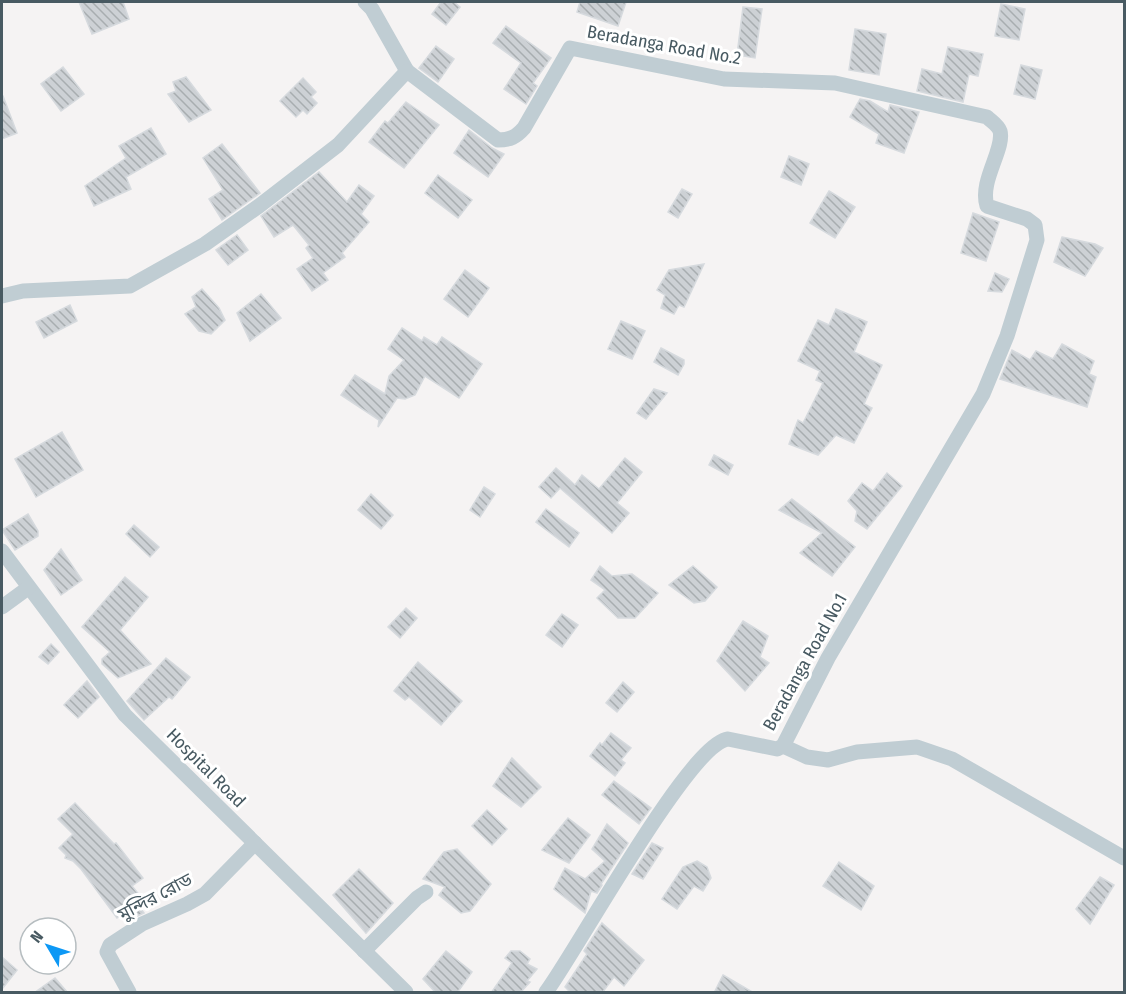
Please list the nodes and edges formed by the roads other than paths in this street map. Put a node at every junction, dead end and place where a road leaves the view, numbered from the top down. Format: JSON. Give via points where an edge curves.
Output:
{"nodes":[{"id":1,"x":365,"y":2,"type":"edge"},
{"id":2,"x":407,"y":71,"type":"junction"},
{"id":3,"x":2,"y":296,"type":"edge"},
{"id":4,"x":1006,"y":336,"type":"joint"},
{"id":5,"x":2,"y":551,"type":"edge"},
{"id":6,"x":28,"y":588,"type":"junction"},
{"id":7,"x":2,"y":607,"type":"edge"},
{"id":8,"x":783,"y":746,"type":"junction"},
{"id":9,"x":255,"y":843,"type":"junction"},
{"id":10,"x":1125,"y":858,"type":"edge"},
{"id":11,"x":426,"y":892,"type":"dead end"},
{"id":12,"x":364,"y":951,"type":"junction"},
{"id":13,"x":129,"y":993,"type":"edge"},
{"id":14,"x":406,"y":993,"type":"edge"},
{"id":15,"x":546,"y":993,"type":"edge"}],
"edges":[{"from":1,"to":2,"type":"street"},
{"from":2,"to":3,"type":"street","via":[[338,145],[205,244],[130,286],[23,291]]},
{"from":2,"to":4,"type":"street","name":"Beradanga Road No.2","via":[[498,140],[518,136],[570,48],[724,80],[835,83],[987,117],[1000,132],[987,183],[987,206],[1035,225],[1037,240]]},
{"from":4,"to":8,"type":"street","name":"Beradanga Road No.1","via":[[983,394],[828,658]]},
{"from":5,"to":6,"type":"street","name":"Hospital Road"},
{"from":6,"to":7,"type":"street"},
{"from":6,"to":9,"type":"street","name":"Hospital Road","via":[[125,715]]},
{"from":8,"to":10,"type":"street","via":[[807,757],[828,760],[857,752],[917,747],[952,759]]},
{"from":8,"to":15,"type":"street","name":"Beradanga Road No.1","via":[[777,749],[728,739],[706,753],[673,793]]},
{"from":9,"to":12,"type":"street","name":"Hospital Road"},
{"from":9,"to":13,"type":"street","name":"মুন্দির রোড","via":[[205,894],[142,924],[110,945],[107,952]]},
{"from":11,"to":12,"type":"street"},
{"from":12,"to":14,"type":"street","name":"Hospital Road"}]}
